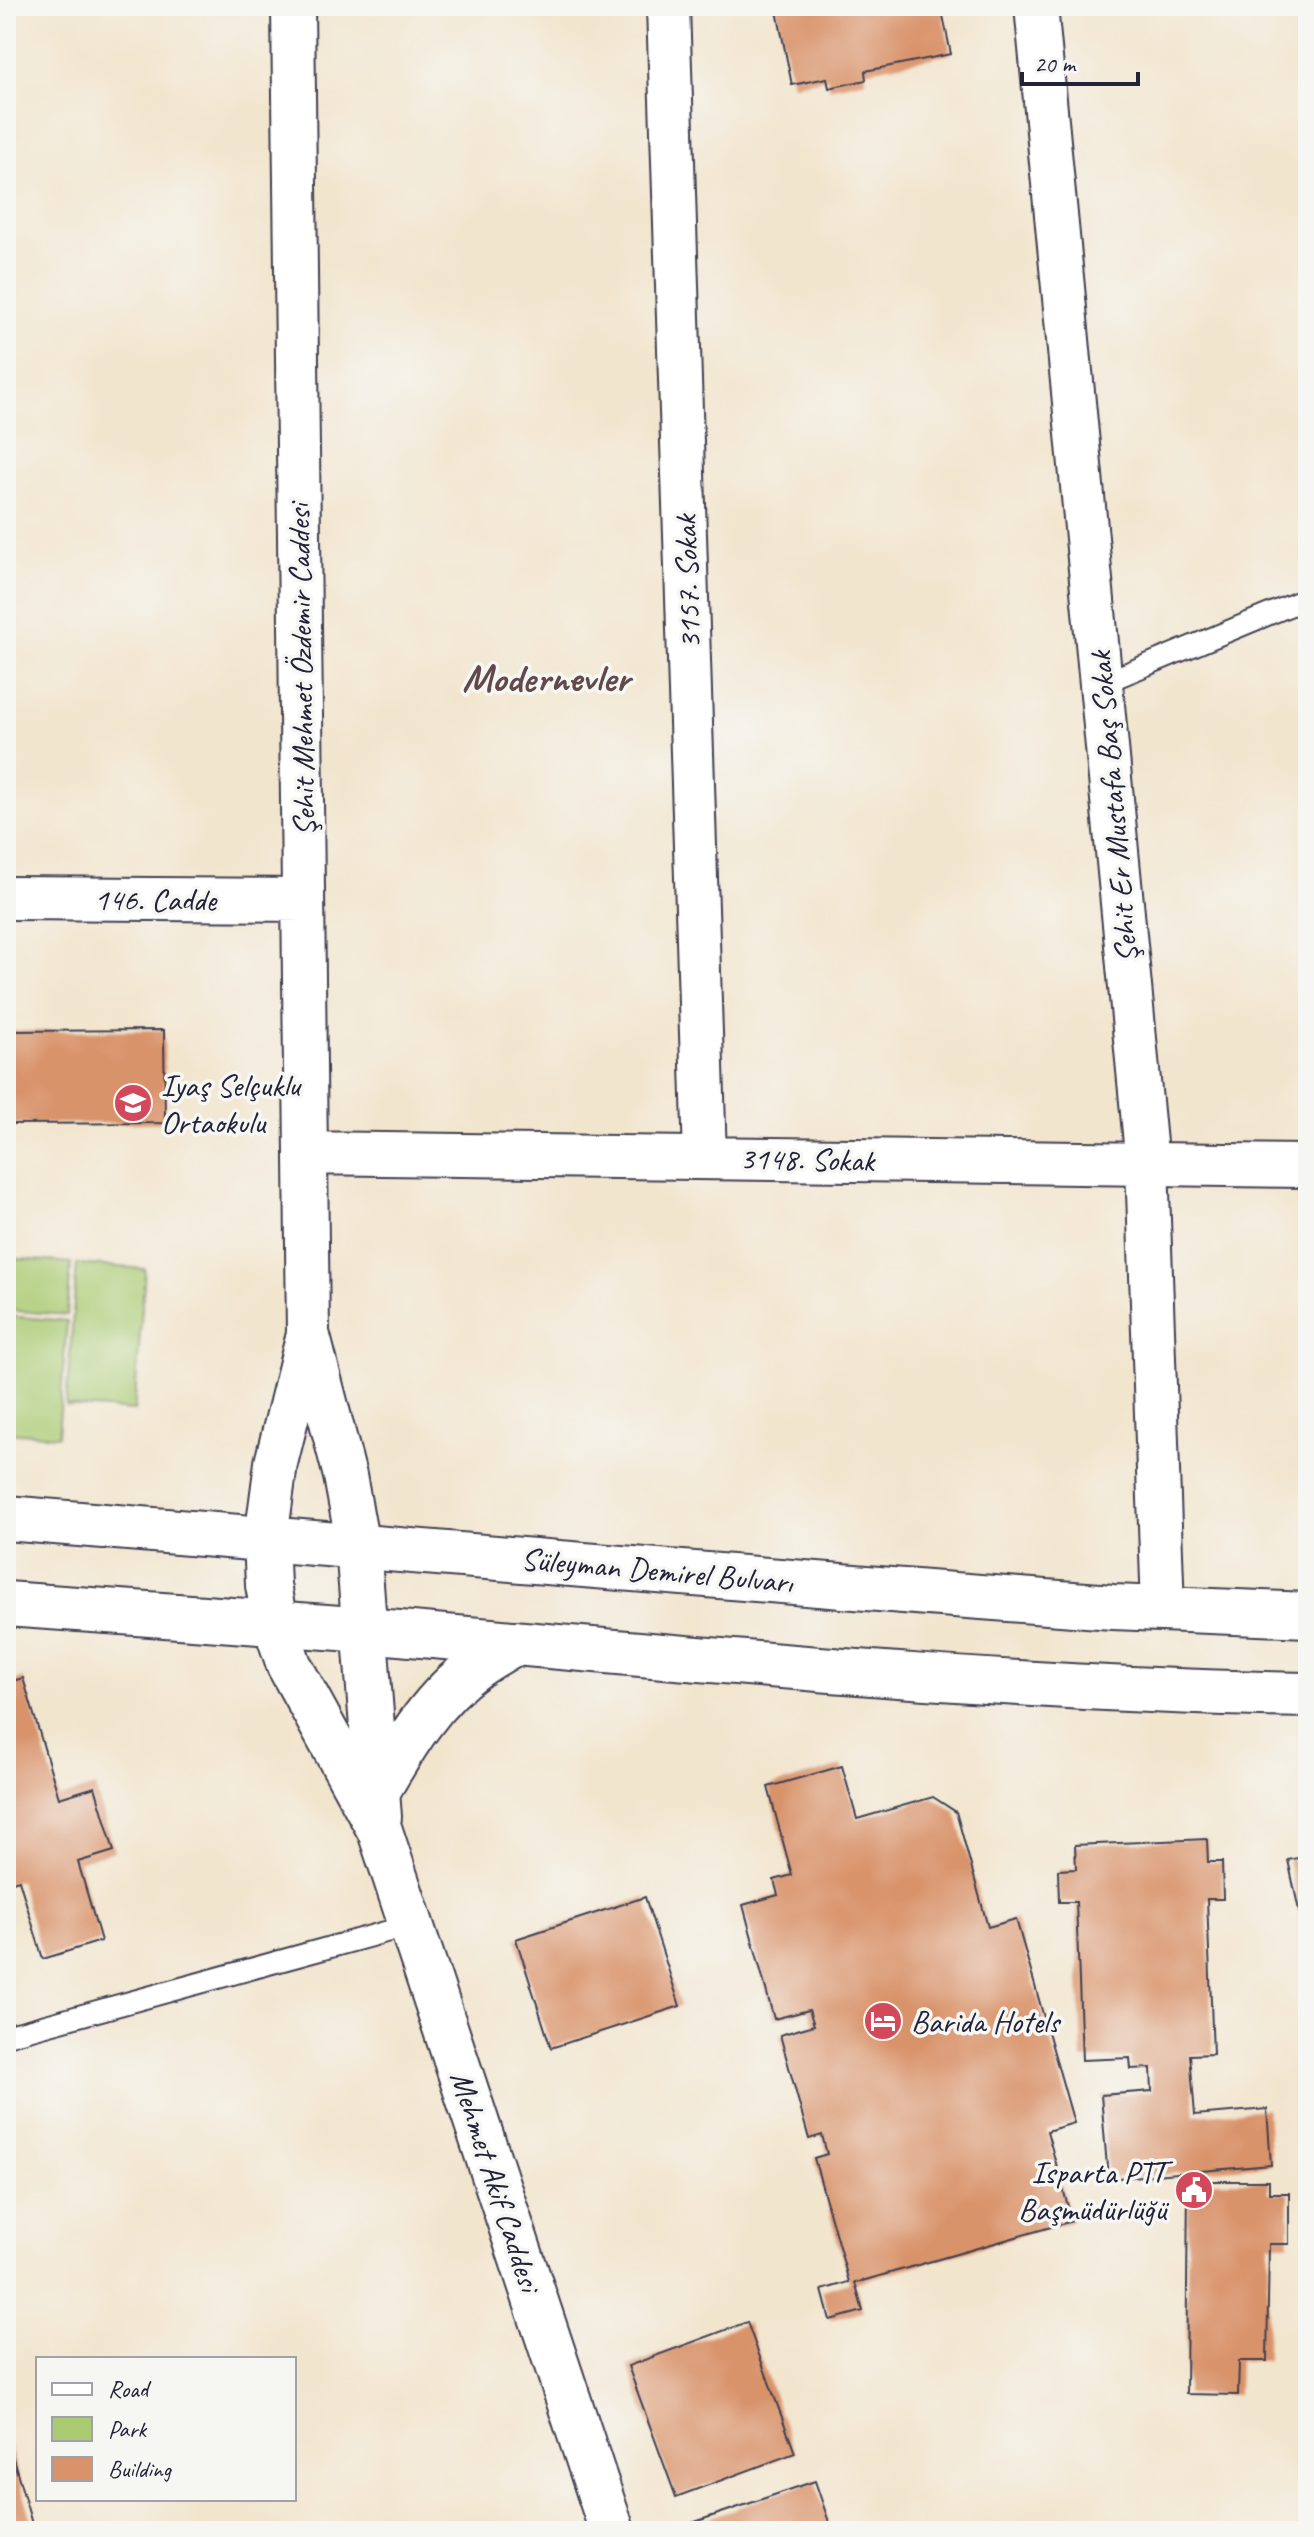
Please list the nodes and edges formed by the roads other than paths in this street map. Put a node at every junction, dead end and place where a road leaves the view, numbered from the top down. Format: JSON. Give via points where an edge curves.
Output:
{"nodes":[{"id":1,"x":293,"y":6,"type":"edge"},
{"id":2,"x":668,"y":6,"type":"edge"},
{"id":3,"x":1036,"y":6,"type":"edge"},
{"id":4,"x":1308,"y":598,"type":"edge"},
{"id":5,"x":1101,"y":684,"type":"junction"},
{"id":6,"x":6,"y":898,"type":"edge"},
{"id":7,"x":303,"y":900,"type":"junction"},
{"id":8,"x":306,"y":1153,"type":"junction"},
{"id":9,"x":705,"y":1158,"type":"junction"},
{"id":10,"x":1147,"y":1164,"type":"junction"},
{"id":11,"x":1308,"y":1166,"type":"edge"},
{"id":12,"x":308,"y":1333,"type":"junction"},
{"id":13,"x":6,"y":1518,"type":"edge"},
{"id":14,"x":266,"y":1539,"type":"junction"},
{"id":15,"x":358,"y":1546,"type":"junction"},
{"id":16,"x":6,"y":1604,"type":"edge"},
{"id":17,"x":1163,"y":1609,"type":"junction"},
{"id":18,"x":1308,"y":1615,"type":"edge"},
{"id":19,"x":275,"y":1623,"type":"junction"},
{"id":20,"x":364,"y":1630,"type":"junction"},
{"id":21,"x":514,"y":1643,"type":"junction"},
{"id":22,"x":1308,"y":1695,"type":"edge"},
{"id":23,"x":378,"y":1811,"type":"junction"},
{"id":24,"x":411,"y":1925,"type":"junction"},
{"id":25,"x":6,"y":2036,"type":"edge"},
{"id":26,"x":612,"y":2531,"type":"edge"}],
"edges":[{"from":1,"to":7,"type":"street","name":"Şehit Mehmet Özdemir Caddesi"},
{"from":2,"to":9,"type":"street","name":"3157. Sokak"},
{"from":3,"to":5,"type":"street","name":"Şehit Er Mustafa Baş Sokak"},
{"from":4,"to":5,"type":"lane"},
{"from":5,"to":10,"type":"street","name":"Şehit Er Mustafa Baş Sokak"},
{"from":6,"to":7,"type":"street","name":"146. Cadde"},
{"from":7,"to":8,"type":"street","name":"Şehit Mehmet Özdemir Caddesi"},
{"from":8,"to":9,"type":"street","name":"3148. Sokak"},
{"from":8,"to":12,"type":"street","name":"Şehit Mehmet Özdemir Caddesi"},
{"from":9,"to":10,"type":"street","name":"3148. Sokak"},
{"from":10,"to":11,"type":"street","name":"3148. Sokak"},
{"from":10,"to":17,"type":"street","name":"Şehit Er Mustafa Baş Sokak"},
{"from":12,"to":14,"type":"street","name":"Şehit Mehmet Özdemir Caddesi","via":[[284,1422]]},
{"from":12,"to":15,"type":"street","name":"Şehit Mehmet Özdemir Caddesi"},
{"from":13,"to":14,"type":"main road","name":"Süleyman Demirel Bulvarı"},
{"from":14,"to":15,"type":"main road","name":"Süleyman Demirel Bulvarı"},
{"from":14,"to":19,"type":"main road","name":"Mehmet Akif Caddesi"},
{"from":15,"to":17,"type":"main road","name":"Süleyman Demirel Bulvarı"},
{"from":15,"to":20,"type":"main road","name":"Mehmet Akif Caddesi"},
{"from":16,"to":19,"type":"main road"},
{"from":17,"to":18,"type":"main road","name":"Süleyman Demirel Bulvarı"},
{"from":19,"to":20,"type":"main road"},
{"from":19,"to":23,"type":"main road","name":"Mehmet Akif Caddesi","via":[[289,1665]]},
{"from":20,"to":21,"type":"main road"},
{"from":20,"to":23,"type":"main road","name":"Mehmet Akif Caddesi"},
{"from":21,"to":22,"type":"main road","via":[[950,1679]]},
{"from":21,"to":23,"type":"main road","via":[[449,1690],[408,1740]]},
{"from":23,"to":24,"type":"main road","name":"Mehmet Akif Caddesi"},
{"from":24,"to":25,"type":"lane"},
{"from":24,"to":26,"type":"main road","name":"Mehmet Akif Caddesi"}]}
